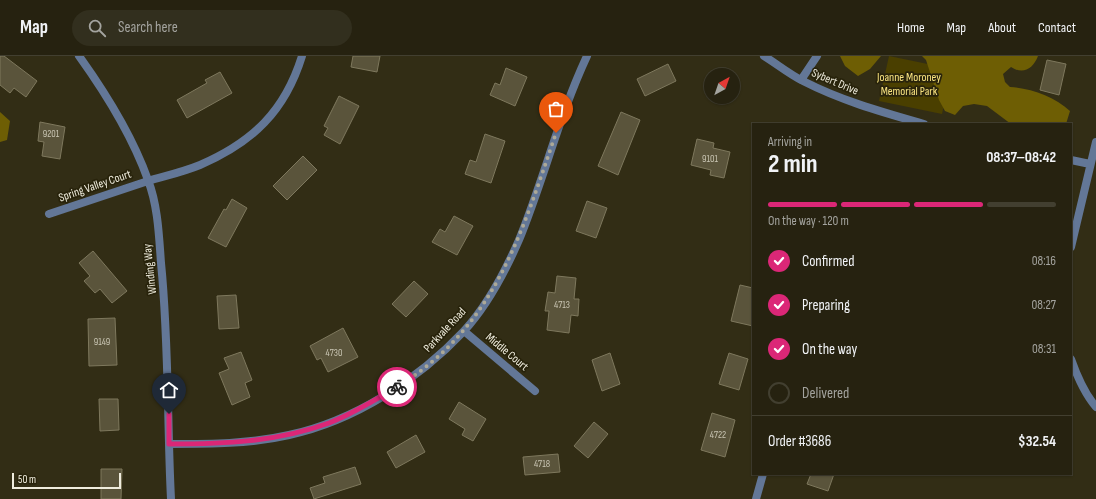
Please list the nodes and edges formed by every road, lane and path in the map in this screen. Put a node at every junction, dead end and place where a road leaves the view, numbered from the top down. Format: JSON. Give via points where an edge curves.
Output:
{"nodes":[{"id":1,"x":79,"y":56,"type":"edge"},
{"id":2,"x":302,"y":56,"type":"edge"},
{"id":3,"x":588,"y":56,"type":"edge"},
{"id":4,"x":764,"y":56,"type":"edge"},
{"id":5,"x":817,"y":56,"type":"edge"},
{"id":6,"x":801,"y":80,"type":"junction"},
{"id":7,"x":920,"y":123,"type":"edge"},
{"id":8,"x":1096,"y":142,"type":"edge"},
{"id":9,"x":1072,"y":160,"type":"edge"},
{"id":10,"x":1090,"y":164,"type":"junction"},
{"id":11,"x":149,"y":181,"type":"junction"},
{"id":12,"x":49,"y":214,"type":"dead end"},
{"id":13,"x":1072,"y":243,"type":"edge"},
{"id":14,"x":464,"y":331,"type":"junction"},
{"id":15,"x":1072,"y":362,"type":"edge"},
{"id":16,"x":536,"y":391,"type":"dead end"},
{"id":17,"x":1096,"y":407,"type":"edge"},
{"id":18,"x":169,"y":444,"type":"junction"},
{"id":19,"x":763,"y":475,"type":"edge"},
{"id":20,"x":171,"y":499,"type":"edge"},
{"id":21,"x":756,"y":499,"type":"edge"}],
"edges":[{"from":1,"to":11,"type":"street","name":"Winding Way","via":[[120,118]]},
{"from":2,"to":11,"type":"street","name":"Spring Valley Court","via":[[290,89],[279,107],[245,140],[199,166]]},
{"from":3,"to":14,"type":"street","name":"Parkvale Road","via":[[560,120],[519,239],[489,298]]},
{"from":4,"to":6,"type":"street","name":"Sybert Drive"},
{"from":5,"to":6,"type":"street"},
{"from":6,"to":7,"type":"street","name":"Sybert Drive","via":[[869,109]]},
{"from":8,"to":10,"type":"street"},
{"from":9,"to":10,"type":"street"},
{"from":10,"to":13,"type":"street"},
{"from":11,"to":12,"type":"street","name":"Spring Valley Court"},
{"from":11,"to":18,"type":"street","name":"Winding Way","via":[[156,212],[165,307]]},
{"from":14,"to":16,"type":"street","name":"Middle Court"},
{"from":14,"to":18,"type":"street","name":"Parkvale Road","via":[[434,360],[399,386],[366,406],[330,422],[290,435],[258,440],[221,444]]},
{"from":15,"to":17,"type":"street","via":[[1089,399]]},
{"from":18,"to":20,"type":"street","name":"Winding Way"},
{"from":19,"to":21,"type":"street"}]}
